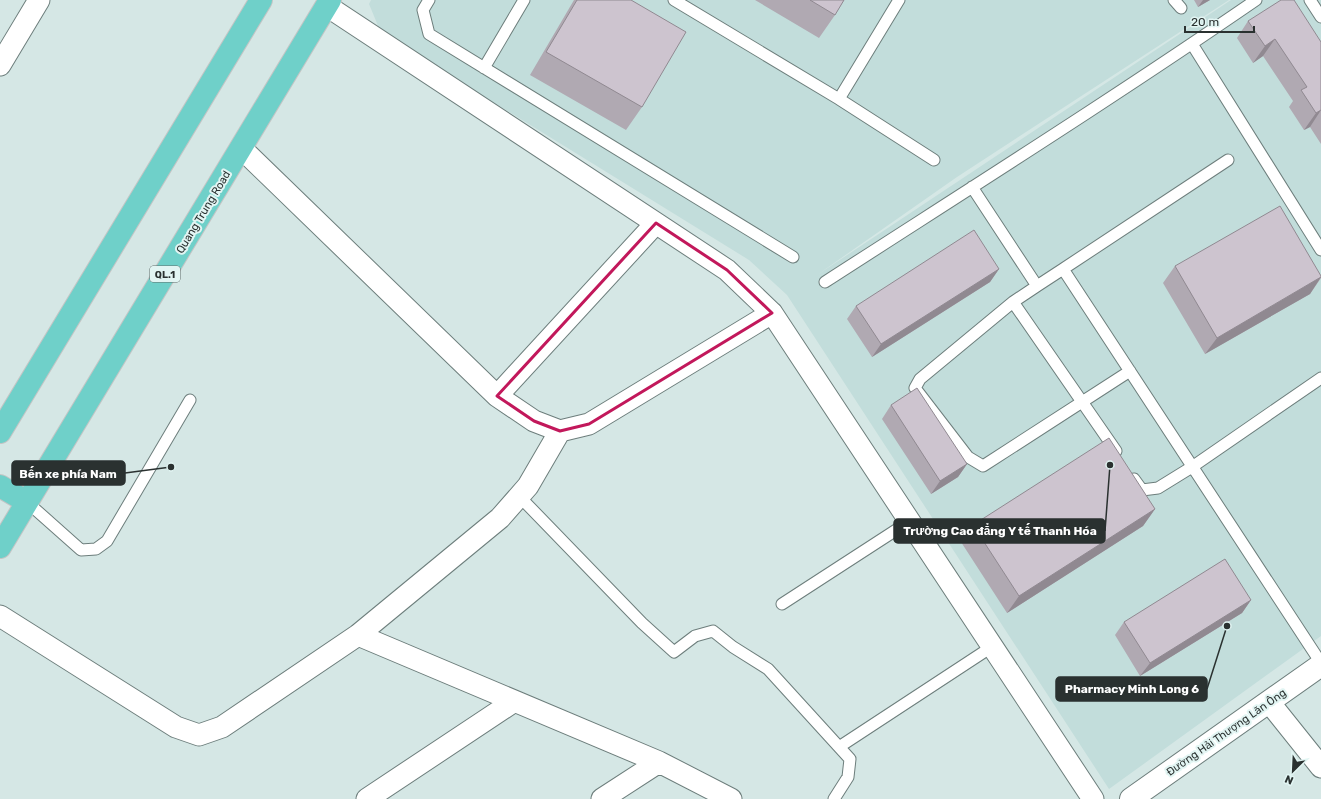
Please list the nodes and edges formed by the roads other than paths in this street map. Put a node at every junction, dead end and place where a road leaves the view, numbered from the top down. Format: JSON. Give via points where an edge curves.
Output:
{"nodes":[{"id":1,"x":38,"y":0,"type":"edge"},
{"id":2,"x":261,"y":0,"type":"edge"},
{"id":3,"x":429,"y":0,"type":"edge"},
{"id":4,"x":524,"y":0,"type":"edge"},
{"id":5,"x":674,"y":0,"type":"edge"},
{"id":6,"x":899,"y":0,"type":"edge"},
{"id":7,"x":1256,"y":0,"type":"edge"},
{"id":8,"x":1310,"y":0,"type":"edge"},
{"id":9,"x":329,"y":3,"type":"edge"},
{"id":10,"x":1321,"y":17,"type":"edge"},
{"id":11,"x":1192,"y":44,"type":"junction"},
{"id":12,"x":0,"y":65,"type":"edge"},
{"id":13,"x":484,"y":68,"type":"junction"},
{"id":14,"x":839,"y":99,"type":"junction"},
{"id":15,"x":241,"y":148,"type":"junction"},
{"id":16,"x":934,"y":160,"type":"dead end"},
{"id":17,"x":1228,"y":160,"type":"dead end"},
{"id":18,"x":972,"y":187,"type":"junction"},
{"id":19,"x":656,"y":223,"type":"junction"},
{"id":20,"x":1321,"y":250,"type":"edge"},
{"id":21,"x":793,"y":257,"type":"dead end"},
{"id":22,"x":1063,"y":269,"type":"junction"},
{"id":23,"x":825,"y":282,"type":"dead end"},
{"id":24,"x":1037,"y":286,"type":"junction"},
{"id":25,"x":1014,"y":302,"type":"junction"},
{"id":26,"x":772,"y":312,"type":"junction"},
{"id":27,"x":1130,"y":371,"type":"junction"},
{"id":28,"x":1321,"y":378,"type":"edge"},
{"id":29,"x":497,"y":396,"type":"junction"},
{"id":30,"x":190,"y":400,"type":"dead end"},
{"id":31,"x":1082,"y":402,"type":"junction"},
{"id":32,"x":560,"y":431,"type":"junction"},
{"id":33,"x":0,"y":432,"type":"edge"},
{"id":34,"x":1120,"y":458,"type":"edge"},
{"id":35,"x":1192,"y":467,"type":"junction"},
{"id":36,"x":1129,"y":471,"type":"edge"},
{"id":37,"x":0,"y":486,"type":"edge"},
{"id":38,"x":519,"y":496,"type":"junction"},
{"id":39,"x":27,"y":502,"type":"junction"},
{"id":40,"x":910,"y":521,"type":"junction"},
{"id":41,"x":0,"y":547,"type":"edge"},
{"id":42,"x":782,"y":604,"type":"dead end"},
{"id":43,"x":0,"y":616,"type":"edge"},
{"id":44,"x":358,"y":635,"type":"junction"},
{"id":45,"x":993,"y":646,"type":"junction"},
{"id":46,"x":1321,"y":664,"type":"edge"},
{"id":47,"x":513,"y":702,"type":"junction"},
{"id":48,"x":1269,"y":702,"type":"junction"},
{"id":49,"x":839,"y":747,"type":"junction"},
{"id":50,"x":659,"y":762,"type":"junction"},
{"id":51,"x":1321,"y":767,"type":"edge"},
{"id":52,"x":367,"y":799,"type":"edge"},
{"id":53,"x":602,"y":799,"type":"edge"},
{"id":54,"x":730,"y":799,"type":"edge"},
{"id":55,"x":834,"y":799,"type":"edge"},
{"id":56,"x":1093,"y":799,"type":"edge"},
{"id":57,"x":1131,"y":799,"type":"edge"}],
"edges":[{"from":1,"to":12,"type":"street"},
{"from":2,"to":33,"type":"highway"},
{"from":3,"to":13,"type":"lane","via":[[423,10],[429,34]]},
{"from":4,"to":13,"type":"lane"},
{"from":5,"to":14,"type":"lane"},
{"from":6,"to":14,"type":"lane"},
{"from":7,"to":11,"type":"lane"},
{"from":8,"to":10,"type":"lane"},
{"from":9,"to":15,"type":"highway","name":"Quang Trung Road","number":"QL.1"},
{"from":9,"to":19,"type":"street"},
{"from":11,"to":18,"type":"lane"},
{"from":11,"to":20,"type":"lane"},
{"from":13,"to":21,"type":"lane"},
{"from":14,"to":16,"type":"lane"},
{"from":15,"to":29,"type":"street"},
{"from":15,"to":39,"type":"highway","name":"Quang Trung Road","number":"QL.1"},
{"from":17,"to":22,"type":"lane"},
{"from":18,"to":23,"type":"lane"},
{"from":18,"to":24,"type":"lane"},
{"from":19,"to":26,"type":"street","via":[[727,270]]},
{"from":19,"to":29,"type":"street"},
{"from":22,"to":24,"type":"lane"},
{"from":22,"to":27,"type":"lane"},
{"from":24,"to":25,"type":"lane"},
{"from":25,"to":31,"type":"lane"},
{"from":25,"to":31,"type":"lane","via":[[920,379],[915,388],[968,457],[983,466]]},
{"from":26,"to":32,"type":"street","via":[[589,424]]},
{"from":26,"to":40,"type":"street"},
{"from":27,"to":31,"type":"lane"},
{"from":27,"to":35,"type":"lane"},
{"from":28,"to":35,"type":"lane"},
{"from":29,"to":32,"type":"street","via":[[534,421]]},
{"from":30,"to":39,"type":"lane","via":[[107,541],[96,549],[81,550]]},
{"from":31,"to":34,"type":"lane"},
{"from":32,"to":38,"type":"street","via":[[528,486]]},
{"from":35,"to":36,"type":"lane","via":[[1158,488],[1142,490]]},
{"from":35,"to":46,"type":"lane"},
{"from":37,"to":39,"type":"highway"},
{"from":38,"to":44,"type":"street","via":[[500,518]]},
{"from":38,"to":49,"type":"lane","via":[[642,623],[674,652],[695,636],[713,631],[768,669]]},
{"from":39,"to":41,"type":"highway","name":"Quang Trung Road","number":"QL.1"},
{"from":40,"to":42,"type":"lane"},
{"from":40,"to":45,"type":"street"},
{"from":43,"to":44,"type":"street","via":[[176,727],[199,735],[222,728]]},
{"from":44,"to":47,"type":"street"},
{"from":45,"to":49,"type":"lane"},
{"from":45,"to":56,"type":"street"},
{"from":46,"to":48,"type":"main road","name":"Đường Hải Thượng Lãn Ông"},
{"from":47,"to":50,"type":"street"},
{"from":47,"to":52,"type":"street"},
{"from":48,"to":51,"type":"street"},
{"from":48,"to":57,"type":"main road","name":"Đường Hải Thượng Lãn Ông"},
{"from":49,"to":55,"type":"lane","via":[[850,759],[848,777]]},
{"from":50,"to":53,"type":"street"},
{"from":50,"to":54,"type":"street"}]}
